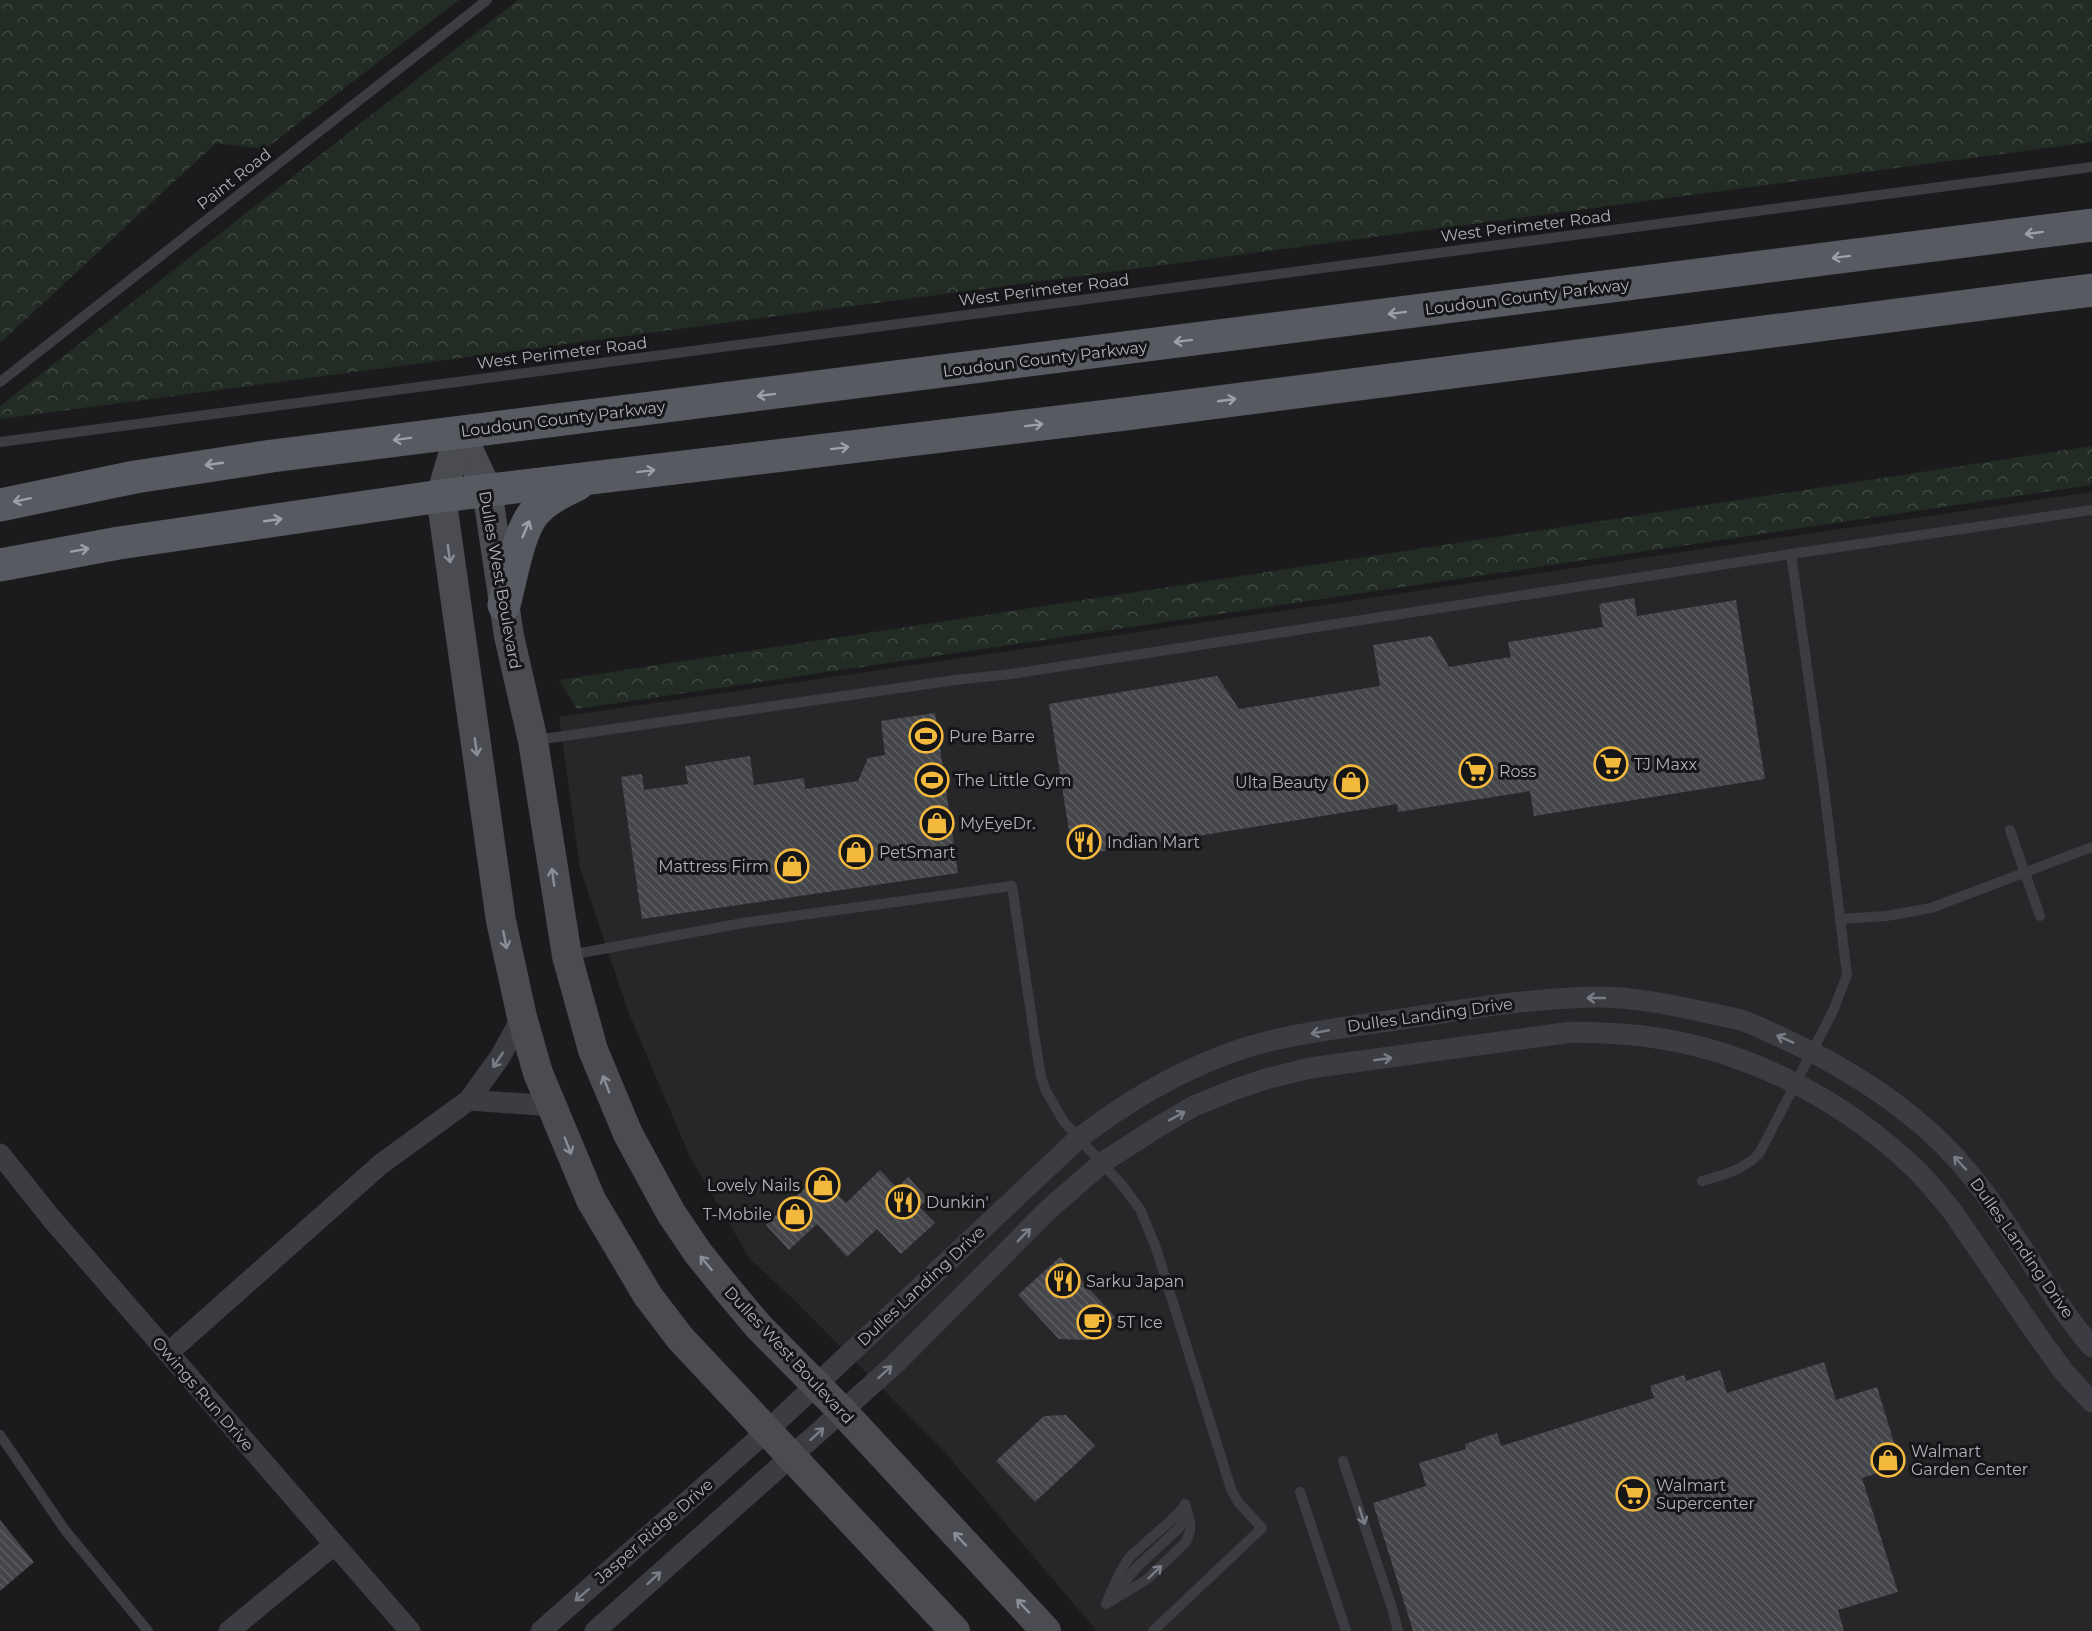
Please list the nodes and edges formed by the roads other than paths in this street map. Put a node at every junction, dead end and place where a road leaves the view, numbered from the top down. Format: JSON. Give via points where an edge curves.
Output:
{"nodes":[{"id":1,"x":487,"y":0,"type":"edge"},
{"id":2,"x":2092,"y":167,"type":"edge"},
{"id":3,"x":2092,"y":225,"type":"edge"},
{"id":4,"x":2092,"y":290,"type":"edge"},
{"id":5,"x":0,"y":382,"type":"edge"},
{"id":6,"x":460,"y":432,"type":"junction"},
{"id":7,"x":0,"y":442,"type":"edge"},
{"id":8,"x":588,"y":478,"type":"junction"},
{"id":9,"x":487,"y":490,"type":"junction"},
{"id":10,"x":441,"y":496,"type":"junction"},
{"id":11,"x":0,"y":505,"type":"edge"},
{"id":12,"x":2092,"y":510,"type":"edge"},
{"id":13,"x":1791,"y":554,"type":"junction"},
{"id":14,"x":0,"y":565,"type":"edge"},
{"id":15,"x":504,"y":605,"type":"junction"},
{"id":16,"x":533,"y":741,"type":"junction"},
{"id":17,"x":2010,"y":830,"type":"dead end"},
{"id":18,"x":2092,"y":847,"type":"edge"},
{"id":19,"x":2025,"y":873,"type":"junction"},
{"id":20,"x":2040,"y":916,"type":"dead end"},
{"id":21,"x":1841,"y":920,"type":"junction"},
{"id":22,"x":567,"y":956,"type":"junction"},
{"id":23,"x":522,"y":1017,"type":"junction"},
{"id":24,"x":1812,"y":1051,"type":"junction"},
{"id":25,"x":1796,"y":1082,"type":"junction"},
{"id":26,"x":468,"y":1101,"type":"junction"},
{"id":27,"x":552,"y":1106,"type":"junction"},
{"id":28,"x":1078,"y":1139,"type":"junction"},
{"id":29,"x":0,"y":1154,"type":"edge"},
{"id":30,"x":1102,"y":1163,"type":"junction"},
{"id":31,"x":1702,"y":1181,"type":"dead end"},
{"id":32,"x":2092,"y":1347,"type":"edge"},
{"id":33,"x":168,"y":1353,"type":"junction"},
{"id":34,"x":815,"y":1384,"type":"junction"},
{"id":35,"x":2092,"y":1402,"type":"edge"},
{"id":36,"x":842,"y":1411,"type":"junction"},
{"id":37,"x":767,"y":1431,"type":"junction"},
{"id":38,"x":0,"y":1435,"type":"edge"},
{"id":39,"x":792,"y":1456,"type":"junction"},
{"id":40,"x":1343,"y":1461,"type":"dead end"},
{"id":41,"x":1300,"y":1492,"type":"dead end"},
{"id":42,"x":1186,"y":1507,"type":"joint"},
{"id":43,"x":334,"y":1545,"type":"junction"},
{"id":44,"x":148,"y":1631,"type":"edge"},
{"id":45,"x":229,"y":1631,"type":"edge"},
{"id":46,"x":410,"y":1631,"type":"edge"},
{"id":47,"x":541,"y":1631,"type":"edge"},
{"id":48,"x":595,"y":1631,"type":"edge"},
{"id":49,"x":955,"y":1631,"type":"edge"},
{"id":50,"x":1046,"y":1631,"type":"edge"},
{"id":51,"x":1153,"y":1631,"type":"edge"},
{"id":52,"x":1346,"y":1631,"type":"edge"},
{"id":53,"x":1398,"y":1631,"type":"edge"}],
"edges":[{"from":1,"to":5,"type":"lane","name":"Paint Road"},
{"from":2,"to":7,"type":"lane","name":"West Perimeter Road"},
{"from":3,"to":6,"type":"main road","name":"Loudoun County Parkway","one_way":true},
{"from":8,"to":4,"type":"main road","one_way":true},
{"from":6,"to":9,"type":"street","name":"Dulles West Boulevard"},
{"from":6,"to":10,"type":"street"},
{"from":6,"to":11,"type":"main road","name":"Loudoun County Parkway","one_way":true,"via":[[200,466]]},
{"from":8,"to":9,"type":"main road"},
{"from":15,"to":8,"type":"main road","one_way":true,"via":[[528,522],[536,510]]},
{"from":9,"to":10,"type":"main road"},
{"from":9,"to":15,"type":"street","name":"Dulles West Boulevard"},
{"from":14,"to":10,"type":"main road","one_way":true,"via":[[119,543]]},
{"from":10,"to":23,"type":"street","one_way":true,"via":[[501,921]]},
{"from":12,"to":13,"type":"lane"},
{"from":13,"to":16,"type":"lane","via":[[1011,674]]},
{"from":13,"to":21,"type":"lane"},
{"from":15,"to":16,"type":"street","name":"Dulles West Boulevard"},
{"from":22,"to":16,"type":"street","name":"Dulles West Boulevard","one_way":true},
{"from":17,"to":19,"type":"lane"},
{"from":18,"to":19,"type":"lane"},
{"from":19,"to":20,"type":"lane"},
{"from":19,"to":21,"type":"lane","via":[[1932,908]]},
{"from":21,"to":24,"type":"lane","via":[[1846,975]]},
{"from":22,"to":28,"type":"lane","via":[[743,923],[1012,886],[1041,1077],[1052,1104]]},
{"from":34,"to":22,"type":"street","name":"Dulles West Boulevard","one_way":true,"via":[[759,1327],[698,1253],[649,1176],[593,1050]]},
{"from":23,"to":26,"type":"street","one_way":true,"via":[[500,1057]]},
{"from":23,"to":27,"type":"street","via":[[538,1074]]},
{"from":24,"to":25,"type":"lane"},
{"from":24,"to":28,"type":"street","name":"Dulles Landing Drive","one_way":true,"via":[[1743,1021],[1649,1001],[1601,997],[1511,1003],[1330,1030],[1223,1055],[1172,1078],[1110,1114]]},
{"from":32,"to":24,"type":"street","name":"Dulles Landing Drive","one_way":true,"via":[[1977,1182],[1955,1157],[1906,1113]]},
{"from":30,"to":25,"type":"street","name":"Dulles Landing Drive","one_way":true,"via":[[1194,1106],[1266,1079],[1310,1068],[1572,1032],[1651,1037],[1689,1044]]},
{"from":25,"to":31,"type":"lane","via":[[1754,1159],[1731,1173]]},
{"from":25,"to":35,"type":"street","name":"Dulles Landing Drive","via":[[1852,1117],[1932,1187],[2052,1356]]},
{"from":26,"to":27,"type":"street"},
{"from":26,"to":33,"type":"street","via":[[381,1164]]},
{"from":27,"to":37,"type":"street","one_way":true,"via":[[591,1200],[648,1296],[680,1338]]},
{"from":28,"to":30,"type":"lane"},
{"from":28,"to":34,"type":"street","name":"Dulles Landing Drive"},
{"from":29,"to":33,"type":"street","name":"Owings Run Drive"},
{"from":36,"to":30,"type":"street","name":"Dulles Landing Drive","one_way":true,"via":[[895,1364],[1049,1209]]},
{"from":30,"to":51,"type":"lane","via":[[1131,1196],[1147,1224],[1231,1489],[1262,1528]]},
{"from":33,"to":43,"type":"street","name":"Owings Run Drive"},
{"from":34,"to":36,"type":"street","name":"Dulles West Boulevard"},
{"from":34,"to":37,"type":"street","name":"Dulles Landing Drive"},
{"from":39,"to":36,"type":"street","name":"Dulles Landing Drive","one_way":true},
{"from":50,"to":36,"type":"street","name":"Dulles West Boulevard","one_way":true},
{"from":37,"to":39,"type":"street"},
{"from":37,"to":47,"type":"street","name":"Jasper Ridge Drive","one_way":true},
{"from":38,"to":44,"type":"lane","via":[[65,1530]]},
{"from":48,"to":39,"type":"street","one_way":true},
{"from":39,"to":49,"type":"street"},
{"from":40,"to":53,"type":"lane","one_way":true},
{"from":41,"to":52,"type":"lane"},
{"from":42,"to":42,"type":"lane","one_way":true,"via":[[1179,1528],[1137,1567],[1106,1604],[1146,1580],[1186,1542],[1190,1531]]},
{"from":43,"to":45,"type":"street"},
{"from":43,"to":46,"type":"street","name":"Owings Run Drive"}]}
